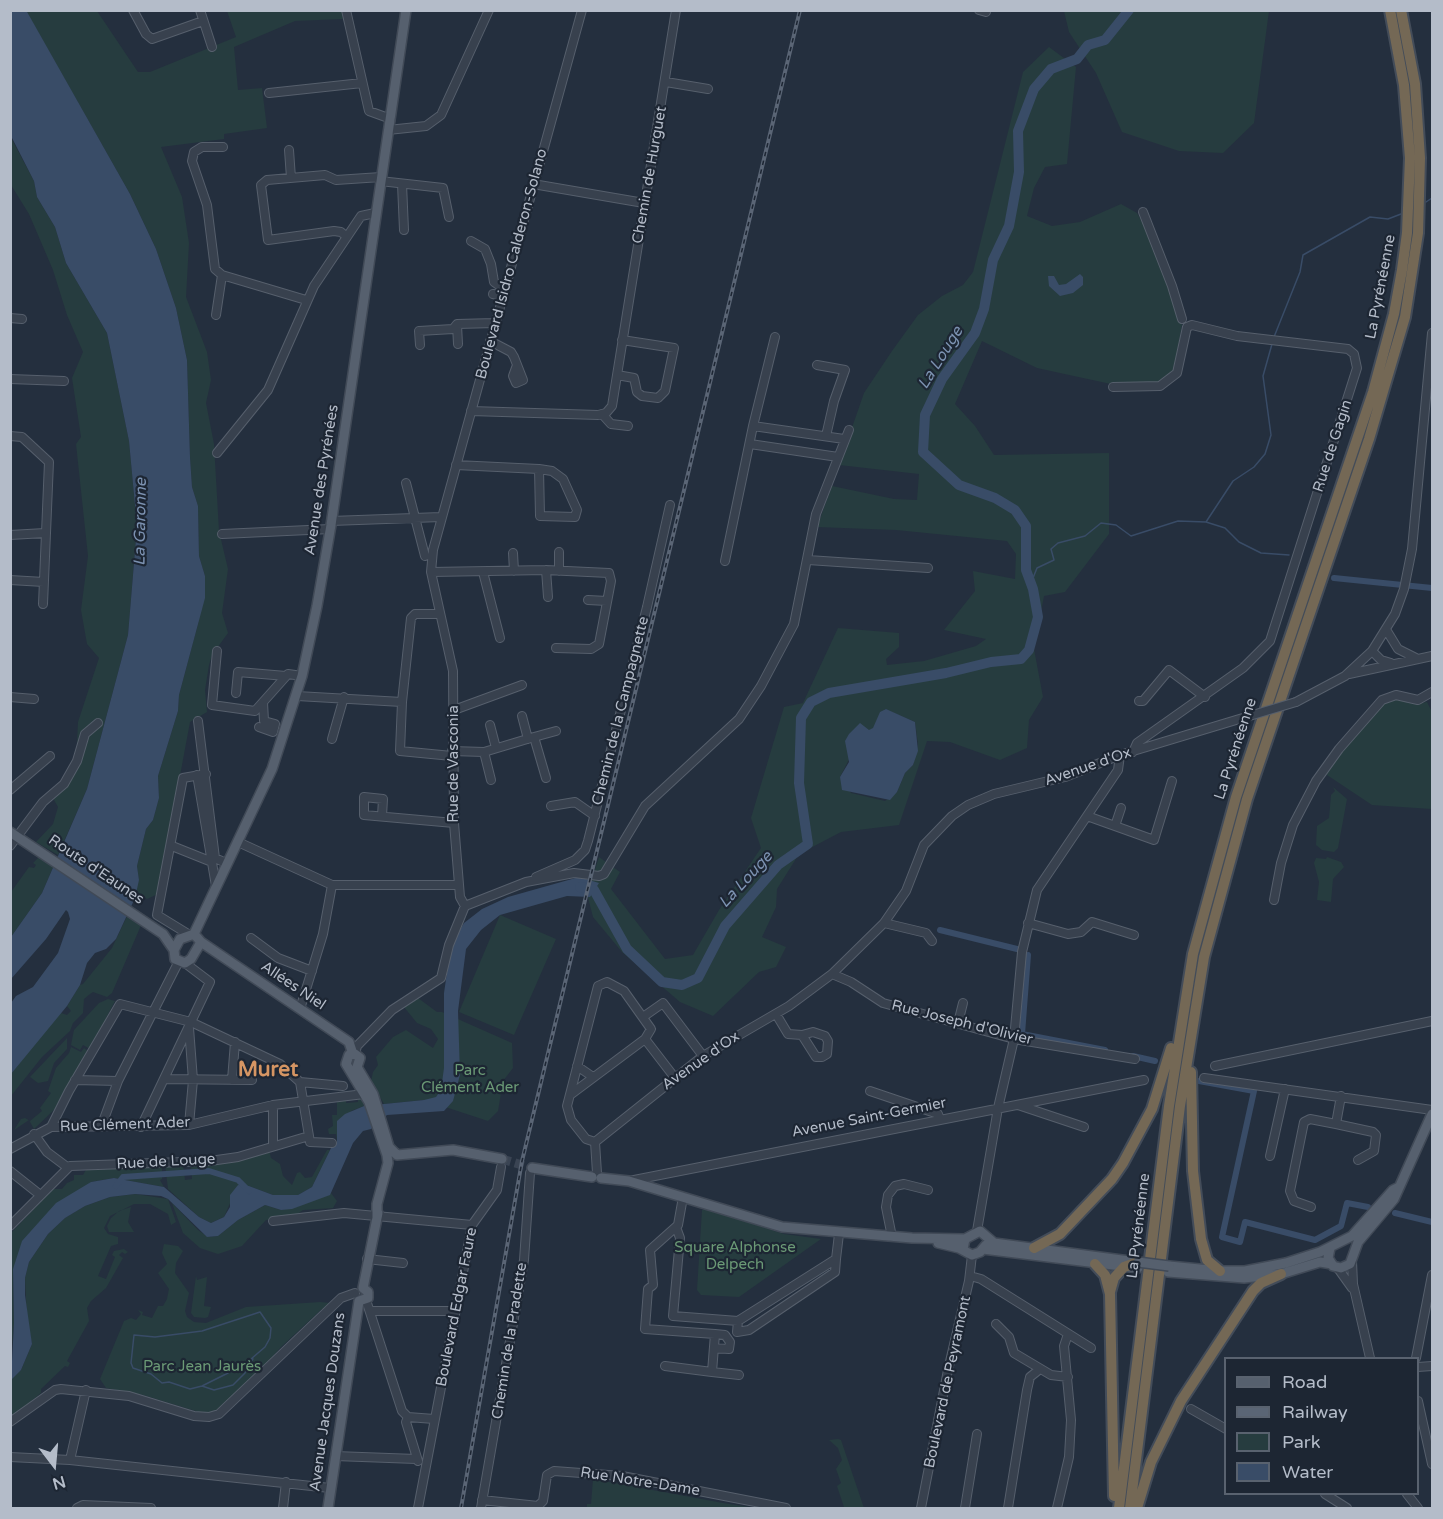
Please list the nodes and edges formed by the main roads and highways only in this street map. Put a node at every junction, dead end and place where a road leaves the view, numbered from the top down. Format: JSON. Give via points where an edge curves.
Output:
{"nodes":[{"id":1,"x":406,"y":10,"type":"edge"},
{"id":2,"x":1390,"y":10,"type":"edge"},
{"id":3,"x":1401,"y":10,"type":"edge"},
{"id":4,"x":14,"y":834,"type":"edge"},
{"id":5,"x":163,"y":934,"type":"junction"},
{"id":6,"x":190,"y":939,"type":"junction"},
{"id":7,"x":174,"y":950,"type":"junction"},
{"id":8,"x":1195,"y":1002,"type":"junction"},
{"id":9,"x":1179,"y":1029,"type":"junction"},
{"id":10,"x":353,"y":1070,"type":"junction"},
{"id":11,"x":370,"y":1099,"type":"junction"},
{"id":12,"x":1432,"y":1112,"type":"edge"},
{"id":13,"x":391,"y":1158,"type":"junction"},
{"id":14,"x":501,"y":1163,"type":"tunnel mouth"},
{"id":15,"x":531,"y":1171,"type":"tunnel mouth"},
{"id":16,"x":1399,"y":1187,"type":"junction"},
{"id":17,"x":912,"y":1238,"type":"junction"},
{"id":18,"x":965,"y":1239,"type":"junction"},
{"id":19,"x":987,"y":1239,"type":"junction"},
{"id":20,"x":1341,"y":1242,"type":"junction"},
{"id":21,"x":1034,"y":1248,"type":"junction"},
{"id":22,"x":1330,"y":1248,"type":"junction"},
{"id":23,"x":984,"y":1250,"type":"junction"},
{"id":24,"x":967,"y":1252,"type":"junction"},
{"id":25,"x":1353,"y":1257,"type":"junction"},
{"id":26,"x":1095,"y":1264,"type":"junction"},
{"id":27,"x":1138,"y":1265,"type":"junction"},
{"id":28,"x":1334,"y":1266,"type":"junction"},
{"id":29,"x":1124,"y":1267,"type":"junction"},
{"id":30,"x":1169,"y":1269,"type":"junction"},
{"id":31,"x":1220,"y":1271,"type":"junction"},
{"id":32,"x":1281,"y":1274,"type":"junction"},
{"id":33,"x":1110,"y":1294,"type":"junction"},
{"id":34,"x":328,"y":1509,"type":"edge"},
{"id":35,"x":1114,"y":1509,"type":"edge"},
{"id":36,"x":1119,"y":1509,"type":"edge"},
{"id":37,"x":1130,"y":1509,"type":"edge"},
{"id":38,"x":1137,"y":1509,"type":"edge"}],
"edges":[{"from":1,"to":6,"type":"main road","name":"Avenue des Pyrénées","via":[[331,524],[302,676],[272,769]]},
{"from":2,"to":9,"type":"highway","name":"La Pyrénéenne","via":[[1404,85],[1410,158],[1407,233],[1394,314],[1369,403],[1218,855]]},
{"from":3,"to":8,"type":"highway","name":"La Pyrénéenne","via":[[1415,84],[1420,158],[1418,233],[1405,317],[1369,439],[1229,857]]},
{"from":4,"to":5,"type":"main road","name":"Route d'Eaunes"},
{"from":5,"to":6,"type":"main road","name":"Route d'Eaunes"},
{"from":5,"to":7,"type":"main road","name":"Route d'Eaunes"},
{"from":6,"to":7,"type":"main road"},
{"from":6,"to":7,"type":"main road","name":"Route d'Eaunes","via":[[182,962],[173,955]]},
{"from":6,"to":10,"type":"main road","name":"Allées Niel","via":[[210,948],[349,1042],[354,1054],[346,1060]]},
{"from":8,"to":31,"type":"highway","via":[[1198,1007],[1190,1087],[1193,1171],[1202,1248],[1210,1264]]},
{"from":8,"to":37,"type":"highway","name":"La Pyrénéenne"},
{"from":9,"to":21,"type":"highway","via":[[1152,1109],[1124,1162],[1060,1234]]},
{"from":9,"to":36,"type":"highway","name":"La Pyrénéenne"},
{"from":10,"to":11,"type":"main road"},
{"from":10,"to":11,"type":"main road"},
{"from":11,"to":13,"type":"main road"},
{"from":12,"to":16,"type":"main road","via":[[1422,1143]]},
{"from":13,"to":14,"type":"main road","via":[[453,1150]]},
{"from":13,"to":34,"type":"main road","name":"Avenue Jacques Douzans","via":[[361,1295]]},
{"from":15,"to":17,"type":"main road","via":[[650,1182],[684,1197],[782,1227]]},
{"from":16,"to":20,"type":"main road","via":[[1352,1236]]},
{"from":16,"to":25,"type":"main road","via":[[1394,1199],[1358,1242]]},
{"from":17,"to":18,"type":"main road"},
{"from":17,"to":24,"type":"main road"},
{"from":18,"to":19,"type":"main road","via":[[977,1231]]},
{"from":18,"to":24,"type":"main road"},
{"from":19,"to":21,"type":"main road"},
{"from":19,"to":23,"type":"main road"},
{"from":20,"to":22,"type":"main road"},
{"from":20,"to":25,"type":"main road","via":[[1351,1246]]},
{"from":21,"to":27,"type":"main road"},
{"from":22,"to":28,"type":"main road","via":[[1328,1255]]},
{"from":22,"to":31,"type":"main road","via":[[1275,1266]]},
{"from":23,"to":24,"type":"main road"},
{"from":23,"to":26,"type":"main road"},
{"from":25,"to":28,"type":"main road","via":[[1347,1266]]},
{"from":26,"to":29,"type":"main road"},
{"from":26,"to":33,"type":"highway","via":[[1105,1275]]},
{"from":27,"to":29,"type":"highway"},
{"from":27,"to":30,"type":"main road"},
{"from":28,"to":32,"type":"main road","via":[[1320,1262]]},
{"from":29,"to":33,"type":"highway","via":[[1114,1278]]},
{"from":30,"to":31,"type":"main road"},
{"from":30,"to":32,"type":"main road","via":[[1225,1279]]},
{"from":32,"to":38,"type":"highway","via":[[1253,1291],[1181,1401],[1151,1462]]},
{"from":33,"to":35,"type":"highway"}]}
